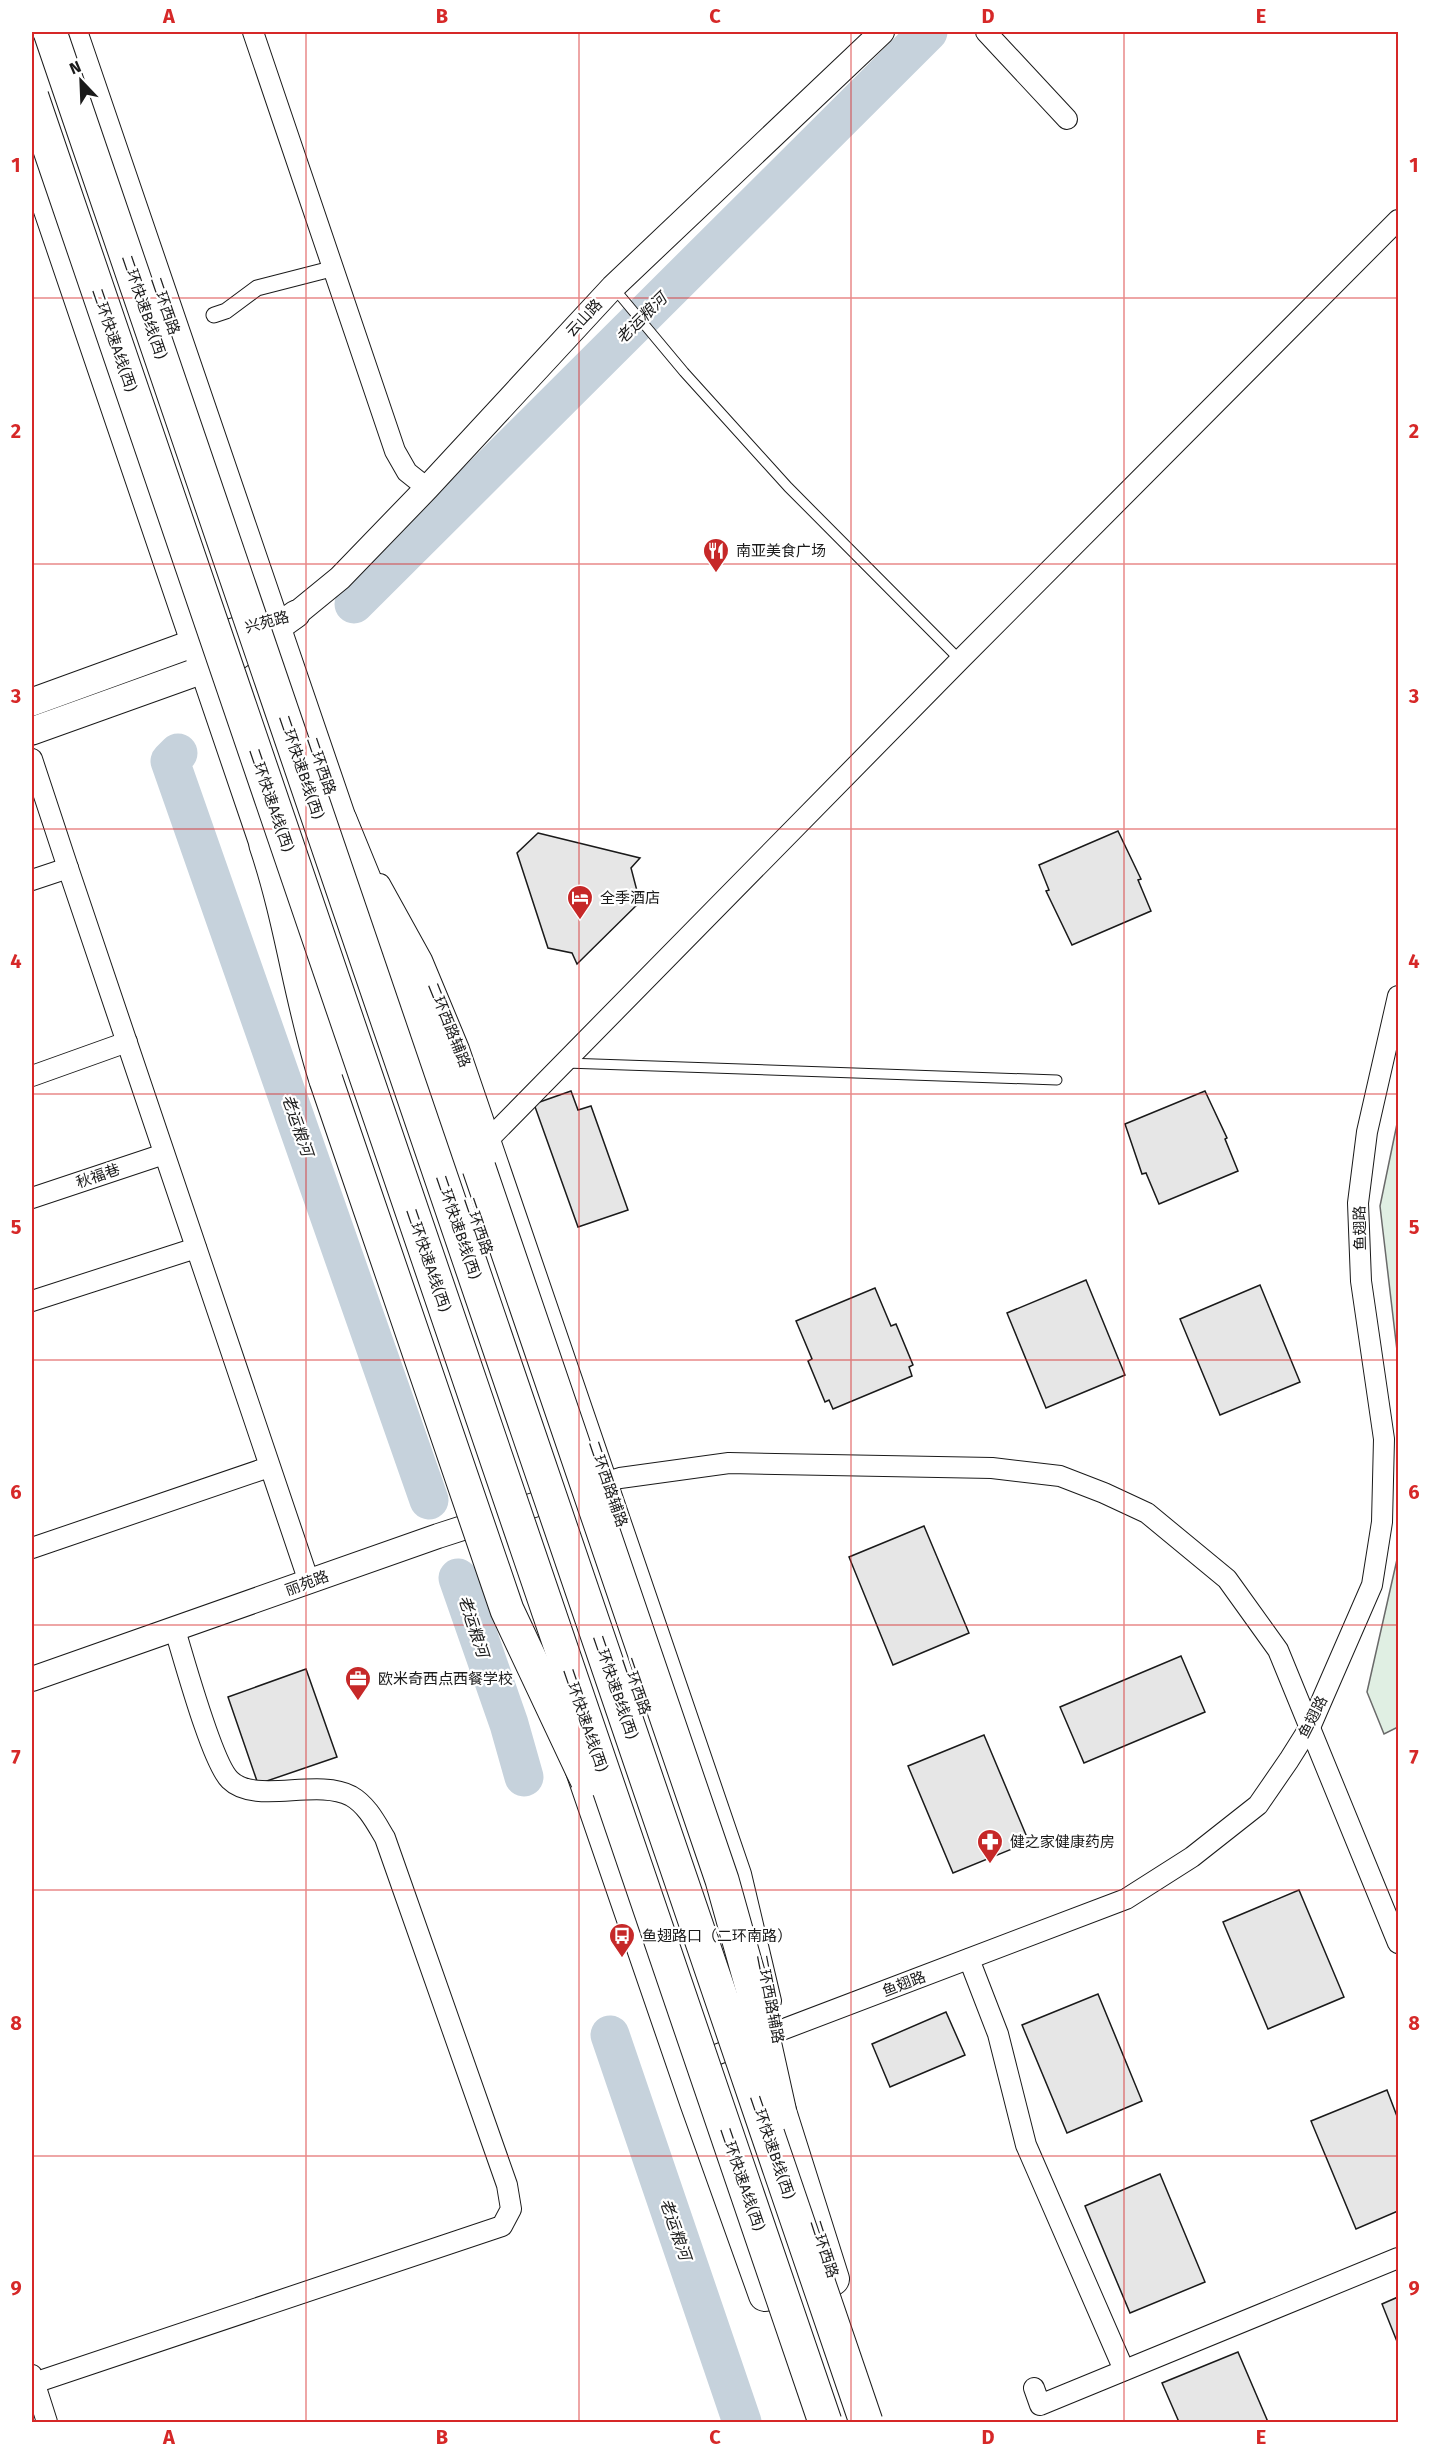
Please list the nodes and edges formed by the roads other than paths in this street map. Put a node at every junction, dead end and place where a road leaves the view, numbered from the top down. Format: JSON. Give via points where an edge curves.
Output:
{"nodes":[{"id":1,"x":50,"y":32,"type":"edge"},
{"id":2,"x":71,"y":32,"type":"edge"},
{"id":3,"x":253,"y":32,"type":"edge"},
{"id":4,"x":882,"y":32,"type":"edge"},
{"id":5,"x":986,"y":32,"type":"edge"},
{"id":6,"x":32,"y":97,"type":"edge"},
{"id":7,"x":1067,"y":119,"type":"dead end"},
{"id":8,"x":32,"y":157,"type":"edge"},
{"id":9,"x":1398,"y":220,"type":"edge"},
{"id":10,"x":335,"y":268,"type":"junction"},
{"id":11,"x":613,"y":287,"type":"junction"},
{"id":12,"x":214,"y":315,"type":"dead end"},
{"id":13,"x":426,"y":488,"type":"junction"},
{"id":14,"x":281,"y":622,"type":"junction"},
{"id":15,"x":202,"y":655,"type":"junction"},
{"id":16,"x":960,"y":660,"type":"junction"},
{"id":17,"x":32,"y":702,"type":"edge"},
{"id":18,"x":32,"y":731,"type":"edge"},
{"id":19,"x":32,"y":759,"type":"edge"},
{"id":20,"x":340,"y":820,"type":"junction"},
{"id":21,"x":266,"y":845,"type":"junction"},
{"id":22,"x":68,"y":868,"type":"junction"},
{"id":23,"x":32,"y":880,"type":"edge"},
{"id":24,"x":1398,"y":996,"type":"edge"},
{"id":25,"x":126,"y":1042,"type":"junction"},
{"id":26,"x":564,"y":1063,"type":"junction"},
{"id":27,"x":32,"y":1076,"type":"edge"},
{"id":28,"x":1057,"y":1080,"type":"dead end"},
{"id":29,"x":484,"y":1153,"type":"junction"},
{"id":30,"x":164,"y":1154,"type":"junction"},
{"id":31,"x":32,"y":1198,"type":"edge"},
{"id":32,"x":196,"y":1248,"type":"junction"},
{"id":33,"x":32,"y":1301,"type":"edge"},
{"id":34,"x":269,"y":1467,"type":"junction"},
{"id":35,"x":607,"y":1482,"type":"junction"},
{"id":36,"x":576,"y":1492,"type":"junction"},
{"id":37,"x":496,"y":1518,"type":"junction"},
{"id":38,"x":32,"y":1548,"type":"edge"},
{"id":39,"x":309,"y":1582,"type":"junction"},
{"id":40,"x":175,"y":1630,"type":"junction"},
{"id":41,"x":32,"y":1679,"type":"edge"},
{"id":42,"x":1311,"y":1725,"type":"junction"},
{"id":43,"x":1398,"y":1943,"type":"edge"},
{"id":44,"x":969,"y":1959,"type":"junction"},
{"id":45,"x":693,"y":2036,"type":"junction"},
{"id":46,"x":767,"y":2037,"type":"junction"},
{"id":47,"x":684,"y":2067,"type":"junction"},
{"id":48,"x":807,"y":2247,"type":"junction"},
{"id":49,"x":1398,"y":2259,"type":"edge"},
{"id":50,"x":1124,"y":2370,"type":"junction"},
{"id":51,"x":33,"y":2379,"type":"edge"},
{"id":52,"x":1034,"y":2388,"type":"dead end"},
{"id":53,"x":47,"y":2422,"type":"edge"},
{"id":54,"x":812,"y":2422,"type":"edge"},
{"id":55,"x":825,"y":2422,"type":"edge"},
{"id":56,"x":866,"y":2422,"type":"edge"},
{"id":57,"x":879,"y":2422,"type":"edge"}],
"edges":[{"from":1,"to":48,"type":"highway","name":"二环快速B线(西)","bridge":true},
{"from":2,"to":14,"type":"main road","name":"二环西路"},
{"from":3,"to":10,"type":"street"},
{"from":4,"to":11,"type":"street","name":"云山路"},
{"from":5,"to":7,"type":"street"},
{"from":6,"to":45,"type":"highway","name":"二环快速A线(西)","bridge":true},
{"from":8,"to":15,"type":"main road"},
{"from":9,"to":16,"type":"street"},
{"from":10,"to":12,"type":"street","via":[[257,288]]},
{"from":10,"to":13,"type":"street","via":[[395,451],[407,472]]},
{"from":11,"to":13,"type":"street","name":"云山路"},
{"from":11,"to":16,"type":"lane","via":[[788,487]]},
{"from":13,"to":14,"type":"street","name":"云山路","via":[[340,578]]},
{"from":14,"to":15,"type":"main road","name":"兴苑路"},
{"from":14,"to":20,"type":"main road","name":"二环西路"},
{"from":15,"to":17,"type":"main road","name":"兴苑路"},
{"from":15,"to":18,"type":"main road","name":"兴苑路"},
{"from":15,"to":21,"type":"main road"},
{"from":16,"to":26,"type":"street"},
{"from":19,"to":22,"type":"street"},
{"from":20,"to":29,"type":"highway","via":[[450,1089]]},
{"from":20,"to":36,"type":"main road","name":"二环西路"},
{"from":21,"to":37,"type":"main road"},
{"from":21,"to":45,"type":"highway","bridge":true,"via":[[326,1080],[507,1610],[617,1843]]},
{"from":22,"to":23,"type":"street"},
{"from":22,"to":25,"type":"street"},
{"from":24,"to":42,"type":"street","name":"鱼翅路","via":[[1367,1132],[1358,1203],[1361,1281],[1384,1439],[1382,1522],[1372,1585]]},
{"from":25,"to":27,"type":"street"},
{"from":25,"to":30,"type":"street"},
{"from":26,"to":28,"type":"lane"},
{"from":26,"to":29,"type":"street"},
{"from":29,"to":35,"type":"street","name":"二环西路辅路"},
{"from":29,"to":48,"type":"highway","bridge":true,"via":[[726,1891],[759,2019]]},
{"from":30,"to":31,"type":"street","name":"秋福巷"},
{"from":30,"to":32,"type":"street"},
{"from":32,"to":33,"type":"street"},
{"from":32,"to":34,"type":"street"},
{"from":34,"to":38,"type":"street"},
{"from":34,"to":39,"type":"street"},
{"from":35,"to":36,"type":"street"},
{"from":35,"to":42,"type":"street","via":[[729,1463],[992,1468],[1060,1476],[1147,1513],[1227,1579],[1278,1650]]},
{"from":35,"to":46,"type":"street","name":"二环西路辅路","via":[[741,1874],[758,1936]]},
{"from":36,"to":37,"type":"street","name":"丽苑路"},
{"from":36,"to":46,"type":"main road","name":"二环西路"},
{"from":37,"to":39,"type":"street","name":"丽苑路"},
{"from":37,"to":47,"type":"main road"},
{"from":39,"to":40,"type":"street","name":"丽苑路"},
{"from":40,"to":41,"type":"street","name":"丽苑路"},
{"from":40,"to":51,"type":"street","via":[[218,1760],[230,1780],[246,1790],[325,1789],[350,1796],[366,1809],[385,1838],[507,2185],[511,2209],[502,2226]]},
{"from":42,"to":43,"type":"street"},
{"from":42,"to":44,"type":"street","name":"鱼翅路","via":[[1258,1805],[1192,1857],[1126,1899]]},
{"from":44,"to":46,"type":"street","name":"鱼翅路"},
{"from":44,"to":50,"type":"street","via":[[998,2034],[1026,2145]]},
{"from":45,"to":55,"type":"highway","name":"二环快速A线(西)","bridge":true},
{"from":46,"to":47,"type":"street","name":"鱼翅路"},
{"from":46,"to":57,"type":"main road","name":"二环西路","via":[[801,2175]]},
{"from":47,"to":54,"type":"main road"},
{"from":48,"to":56,"type":"highway","name":"二环快速B线(西)","bridge":true},
{"from":49,"to":50,"type":"street"},
{"from":50,"to":52,"type":"street","via":[[1040,2405]]},
{"from":51,"to":53,"type":"street"}]}
